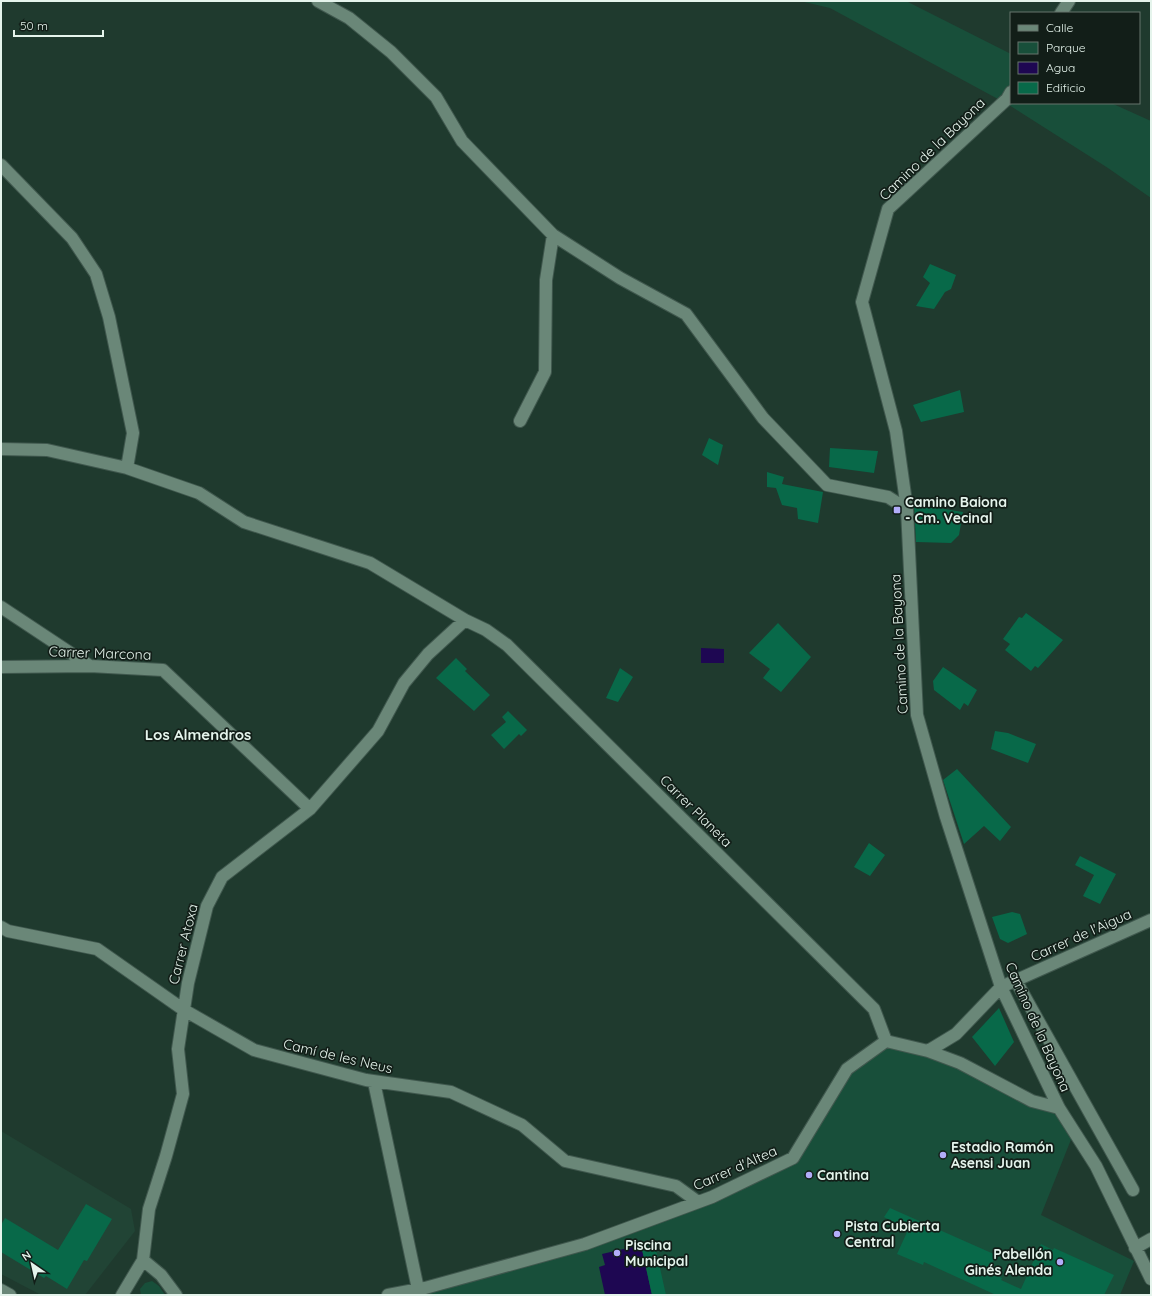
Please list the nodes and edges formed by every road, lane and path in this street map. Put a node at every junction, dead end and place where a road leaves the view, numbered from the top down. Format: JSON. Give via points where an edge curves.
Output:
{"nodes":[{"id":1,"x":318,"y":1,"type":"edge"},
{"id":2,"x":1069,"y":1,"type":"edge"},
{"id":3,"x":1062,"y":12,"type":"edge"},
{"id":4,"x":1010,"y":94,"type":"edge"},
{"id":5,"x":1,"y":165,"type":"edge"},
{"id":6,"x":553,"y":235,"type":"junction"},
{"id":7,"x":520,"y":421,"type":"dead end"},
{"id":8,"x":1,"y":449,"type":"edge"},
{"id":9,"x":127,"y":468,"type":"junction"},
{"id":10,"x":907,"y":509,"type":"junction"},
{"id":11,"x":1,"y":607,"type":"edge"},
{"id":12,"x":465,"y":620,"type":"junction"},
{"id":13,"x":1,"y":666,"type":"edge"},
{"id":14,"x":90,"y":666,"type":"junction"},
{"id":15,"x":310,"y":809,"type":"junction"},
{"id":16,"x":1151,"y":920,"type":"edge"},
{"id":17,"x":1,"y":927,"type":"edge"},
{"id":18,"x":1016,"y":981,"type":"junction"},
{"id":19,"x":1001,"y":987,"type":"junction"},
{"id":20,"x":184,"y":1010,"type":"junction"},
{"id":21,"x":886,"y":1041,"type":"junction"},
{"id":22,"x":928,"y":1051,"type":"junction"},
{"id":23,"x":374,"y":1082,"type":"junction"},
{"id":24,"x":1059,"y":1108,"type":"junction"},
{"id":25,"x":1133,"y":1190,"type":"dead end"},
{"id":26,"x":698,"y":1202,"type":"junction"},
{"id":27,"x":1151,"y":1239,"type":"edge"},
{"id":28,"x":1135,"y":1248,"type":"junction"},
{"id":29,"x":143,"y":1260,"type":"junction"},
{"id":30,"x":1151,"y":1279,"type":"edge"},
{"id":31,"x":1,"y":1290,"type":"edge"},
{"id":32,"x":403,"y":1293,"type":"edge"},
{"id":33,"x":10,"y":1295,"type":"edge"},
{"id":34,"x":122,"y":1295,"type":"edge"},
{"id":35,"x":176,"y":1295,"type":"edge"}],
"edges":[{"from":1,"to":6,"type":"street","via":[[349,18],[391,52],[436,97],[462,141]]},
{"from":2,"to":3,"type":"street"},
{"from":4,"to":10,"type":"street","name":"Camino de la Bayona","via":[[888,209],[862,302],[896,431]]},
{"from":5,"to":9,"type":"street","via":[[72,238],[96,274],[109,317],[133,432]]},
{"from":6,"to":7,"type":"street","via":[[546,280],[545,372]]},
{"from":6,"to":10,"type":"street","via":[[620,278],[686,314],[763,418],[826,485],[888,497]]},
{"from":8,"to":9,"type":"street","name":"Carrer Planeta","via":[[47,450]]},
{"from":9,"to":12,"type":"street","name":"Carrer Planeta","via":[[199,493],[244,522],[370,563]]},
{"from":10,"to":19,"type":"street","name":"Camino de la Bayona","via":[[917,715],[946,817]]},
{"from":11,"to":14,"type":"street"},
{"from":12,"to":15,"type":"street","name":"Carrer Atoxa","via":[[428,654],[404,683],[378,731]]},
{"from":12,"to":21,"type":"street","name":"Carrer Planeta","via":[[486,630],[507,645],[874,1009]]},
{"from":13,"to":14,"type":"street","name":"Carrer Marcona"},
{"from":14,"to":15,"type":"street","name":"Carrer Marcona","via":[[163,670]]},
{"from":15,"to":20,"type":"street","name":"Carrer Atoxa","via":[[222,877],[207,906]]},
{"from":16,"to":18,"type":"street","name":"Carrer de l'Aigua"},
{"from":17,"to":20,"type":"street","name":"Camí de les Neus","via":[[8,931],[97,949]]},
{"from":18,"to":19,"type":"street","name":"Carrer de l'Aigua"},
{"from":18,"to":25,"type":"street"},
{"from":19,"to":22,"type":"street","via":[[956,1034]]},
{"from":19,"to":24,"type":"street","name":"Camino de la Bayona"},
{"from":20,"to":23,"type":"street","name":"Camí de les Neus","via":[[254,1050]]},
{"from":20,"to":29,"type":"street","name":"Carrer Atoxa","via":[[178,1049],[183,1094],[149,1208]]},
{"from":21,"to":22,"type":"street"},
{"from":21,"to":26,"type":"street","name":"Carrer d'Altea","via":[[847,1069],[793,1158]]},
{"from":22,"to":24,"type":"street","via":[[960,1063],[1032,1101]]},
{"from":23,"to":26,"type":"street","name":"Camí de les Neus","via":[[451,1092],[522,1125],[565,1161],[676,1186]]},
{"from":23,"to":32,"type":"street"},
{"from":24,"to":28,"type":"street","name":"Camino de la Bayona","via":[[1096,1166]]},
{"from":26,"to":32,"type":"street","name":"Carrer d'Altea","via":[[584,1244]]},
{"from":27,"to":28,"type":"street"},
{"from":28,"to":30,"type":"street","name":"Camino de la Bayona"},
{"from":29,"to":34,"type":"street","name":"Carrer Atoxa"},
{"from":29,"to":35,"type":"street","via":[[161,1275]]},
{"from":31,"to":33,"type":"street"}]}
